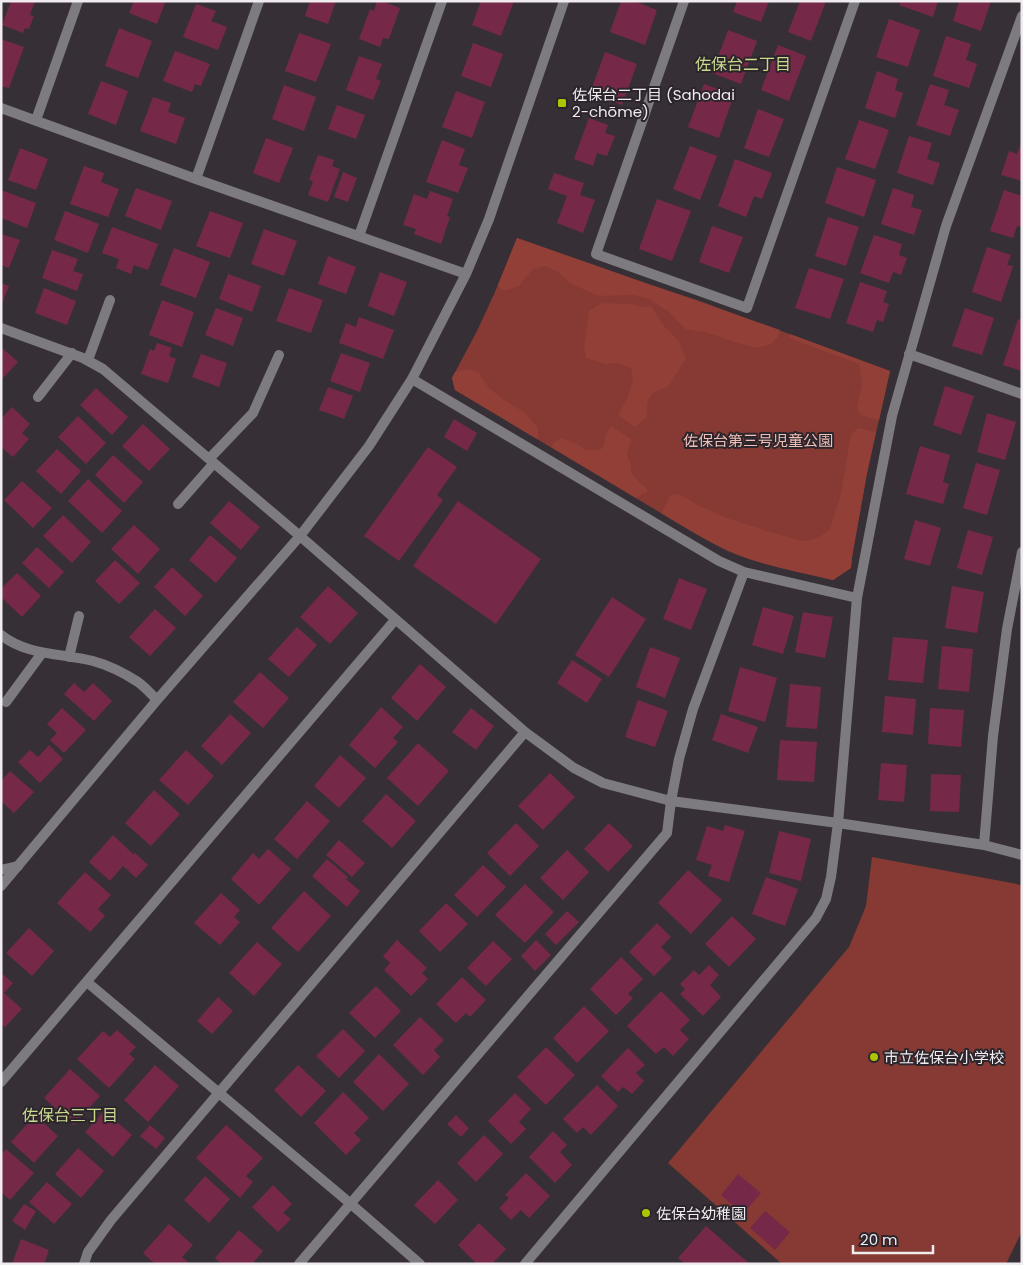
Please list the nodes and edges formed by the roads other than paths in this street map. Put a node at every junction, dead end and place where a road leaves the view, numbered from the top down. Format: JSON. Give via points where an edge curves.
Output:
{"nodes":[{"id":1,"x":78,"y":1,"type":"edge"},
{"id":2,"x":260,"y":1,"type":"edge"},
{"id":3,"x":442,"y":1,"type":"edge"},
{"id":4,"x":564,"y":1,"type":"edge"},
{"id":5,"x":684,"y":1,"type":"edge"},
{"id":6,"x":855,"y":1,"type":"edge"},
{"id":7,"x":1022,"y":16,"type":"edge"},
{"id":8,"x":1,"y":108,"type":"edge"},
{"id":9,"x":36,"y":120,"type":"junction"},
{"id":10,"x":196,"y":179,"type":"junction"},
{"id":11,"x":359,"y":236,"type":"junction"},
{"id":12,"x":466,"y":274,"type":"junction"},
{"id":13,"x":110,"y":300,"type":"dead end"},
{"id":14,"x":1,"y":328,"type":"edge"},
{"id":15,"x":72,"y":353,"type":"junction"},
{"id":16,"x":909,"y":354,"type":"junction"},
{"id":17,"x":279,"y":355,"type":"dead end"},
{"id":18,"x":88,"y":360,"type":"junction"},
{"id":19,"x":412,"y":379,"type":"junction"},
{"id":20,"x":1022,"y":394,"type":"edge"},
{"id":21,"x":38,"y":397,"type":"dead end"},
{"id":22,"x":212,"y":461,"type":"junction"},
{"id":23,"x":178,"y":504,"type":"dead end"},
{"id":24,"x":300,"y":536,"type":"junction"},
{"id":25,"x":1022,"y":552,"type":"edge"},
{"id":26,"x":744,"y":572,"type":"junction"},
{"id":27,"x":857,"y":598,"type":"junction"},
{"id":28,"x":79,"y":616,"type":"dead end"},
{"id":29,"x":396,"y":620,"type":"junction"},
{"id":30,"x":1,"y":635,"type":"edge"},
{"id":31,"x":42,"y":653,"type":"junction"},
{"id":32,"x":69,"y":657,"type":"junction"},
{"id":33,"x":157,"y":700,"type":"junction"},
{"id":34,"x":6,"y":702,"type":"dead end"},
{"id":35,"x":525,"y":732,"type":"junction"},
{"id":36,"x":672,"y":800,"type":"junction"},
{"id":37,"x":838,"y":823,"type":"junction"},
{"id":38,"x":984,"y":846,"type":"junction"},
{"id":39,"x":1022,"y":855,"type":"edge"},
{"id":40,"x":18,"y":866,"type":"junction"},
{"id":41,"x":1,"y":870,"type":"edge"},
{"id":42,"x":1,"y":886,"type":"edge"},
{"id":43,"x":87,"y":982,"type":"junction"},
{"id":44,"x":1,"y":1082,"type":"edge"},
{"id":45,"x":218,"y":1093,"type":"junction"},
{"id":46,"x":351,"y":1204,"type":"junction"},
{"id":47,"x":84,"y":1264,"type":"edge"},
{"id":48,"x":299,"y":1264,"type":"edge"},
{"id":49,"x":420,"y":1264,"type":"edge"},
{"id":50,"x":525,"y":1264,"type":"edge"}],
"edges":[{"from":1,"to":9,"type":"street"},
{"from":2,"to":10,"type":"street"},
{"from":3,"to":11,"type":"street"},
{"from":4,"to":12,"type":"street","via":[[489,219]]},
{"from":5,"to":6,"type":"street","via":[[596,254],[747,308]]},
{"from":7,"to":16,"type":"street","via":[[946,226]]},
{"from":8,"to":9,"type":"street"},
{"from":9,"to":10,"type":"street"},
{"from":10,"to":11,"type":"street"},
{"from":11,"to":12,"type":"street"},
{"from":12,"to":19,"type":"street"},
{"from":13,"to":18,"type":"street"},
{"from":14,"to":15,"type":"street"},
{"from":15,"to":18,"type":"street"},
{"from":15,"to":21,"type":"street"},
{"from":16,"to":20,"type":"street"},
{"from":16,"to":27,"type":"street","via":[[892,416]]},
{"from":17,"to":22,"type":"street","via":[[253,413]]},
{"from":18,"to":22,"type":"street"},
{"from":19,"to":24,"type":"street","via":[[369,446]]},
{"from":19,"to":26,"type":"street"},
{"from":22,"to":23,"type":"street"},
{"from":22,"to":24,"type":"street"},
{"from":24,"to":29,"type":"street"},
{"from":24,"to":33,"type":"street"},
{"from":25,"to":38,"type":"street","via":[[1007,629],[994,726]]},
{"from":26,"to":27,"type":"street"},
{"from":26,"to":36,"type":"street","via":[[693,708]]},
{"from":27,"to":37,"type":"street"},
{"from":28,"to":32,"type":"street"},
{"from":29,"to":35,"type":"street"},
{"from":29,"to":43,"type":"street"},
{"from":30,"to":31,"type":"street","via":[[8,641]]},
{"from":31,"to":32,"type":"street"},
{"from":31,"to":34,"type":"street"},
{"from":32,"to":33,"type":"street","via":[[114,668],[138,682]]},
{"from":33,"to":40,"type":"street"},
{"from":35,"to":36,"type":"street","via":[[574,768],[603,783]]},
{"from":35,"to":45,"type":"street"},
{"from":36,"to":37,"type":"street"},
{"from":36,"to":46,"type":"street","via":[[667,833]]},
{"from":37,"to":38,"type":"street"},
{"from":37,"to":50,"type":"street","via":[[826,899],[816,918]]},
{"from":38,"to":39,"type":"street"},
{"from":40,"to":41,"type":"street"},
{"from":40,"to":42,"type":"street"},
{"from":43,"to":44,"type":"street"},
{"from":43,"to":45,"type":"street"},
{"from":45,"to":46,"type":"street"},
{"from":45,"to":47,"type":"street","via":[[111,1220],[88,1252]]},
{"from":46,"to":48,"type":"street"},
{"from":46,"to":49,"type":"street"}]}
